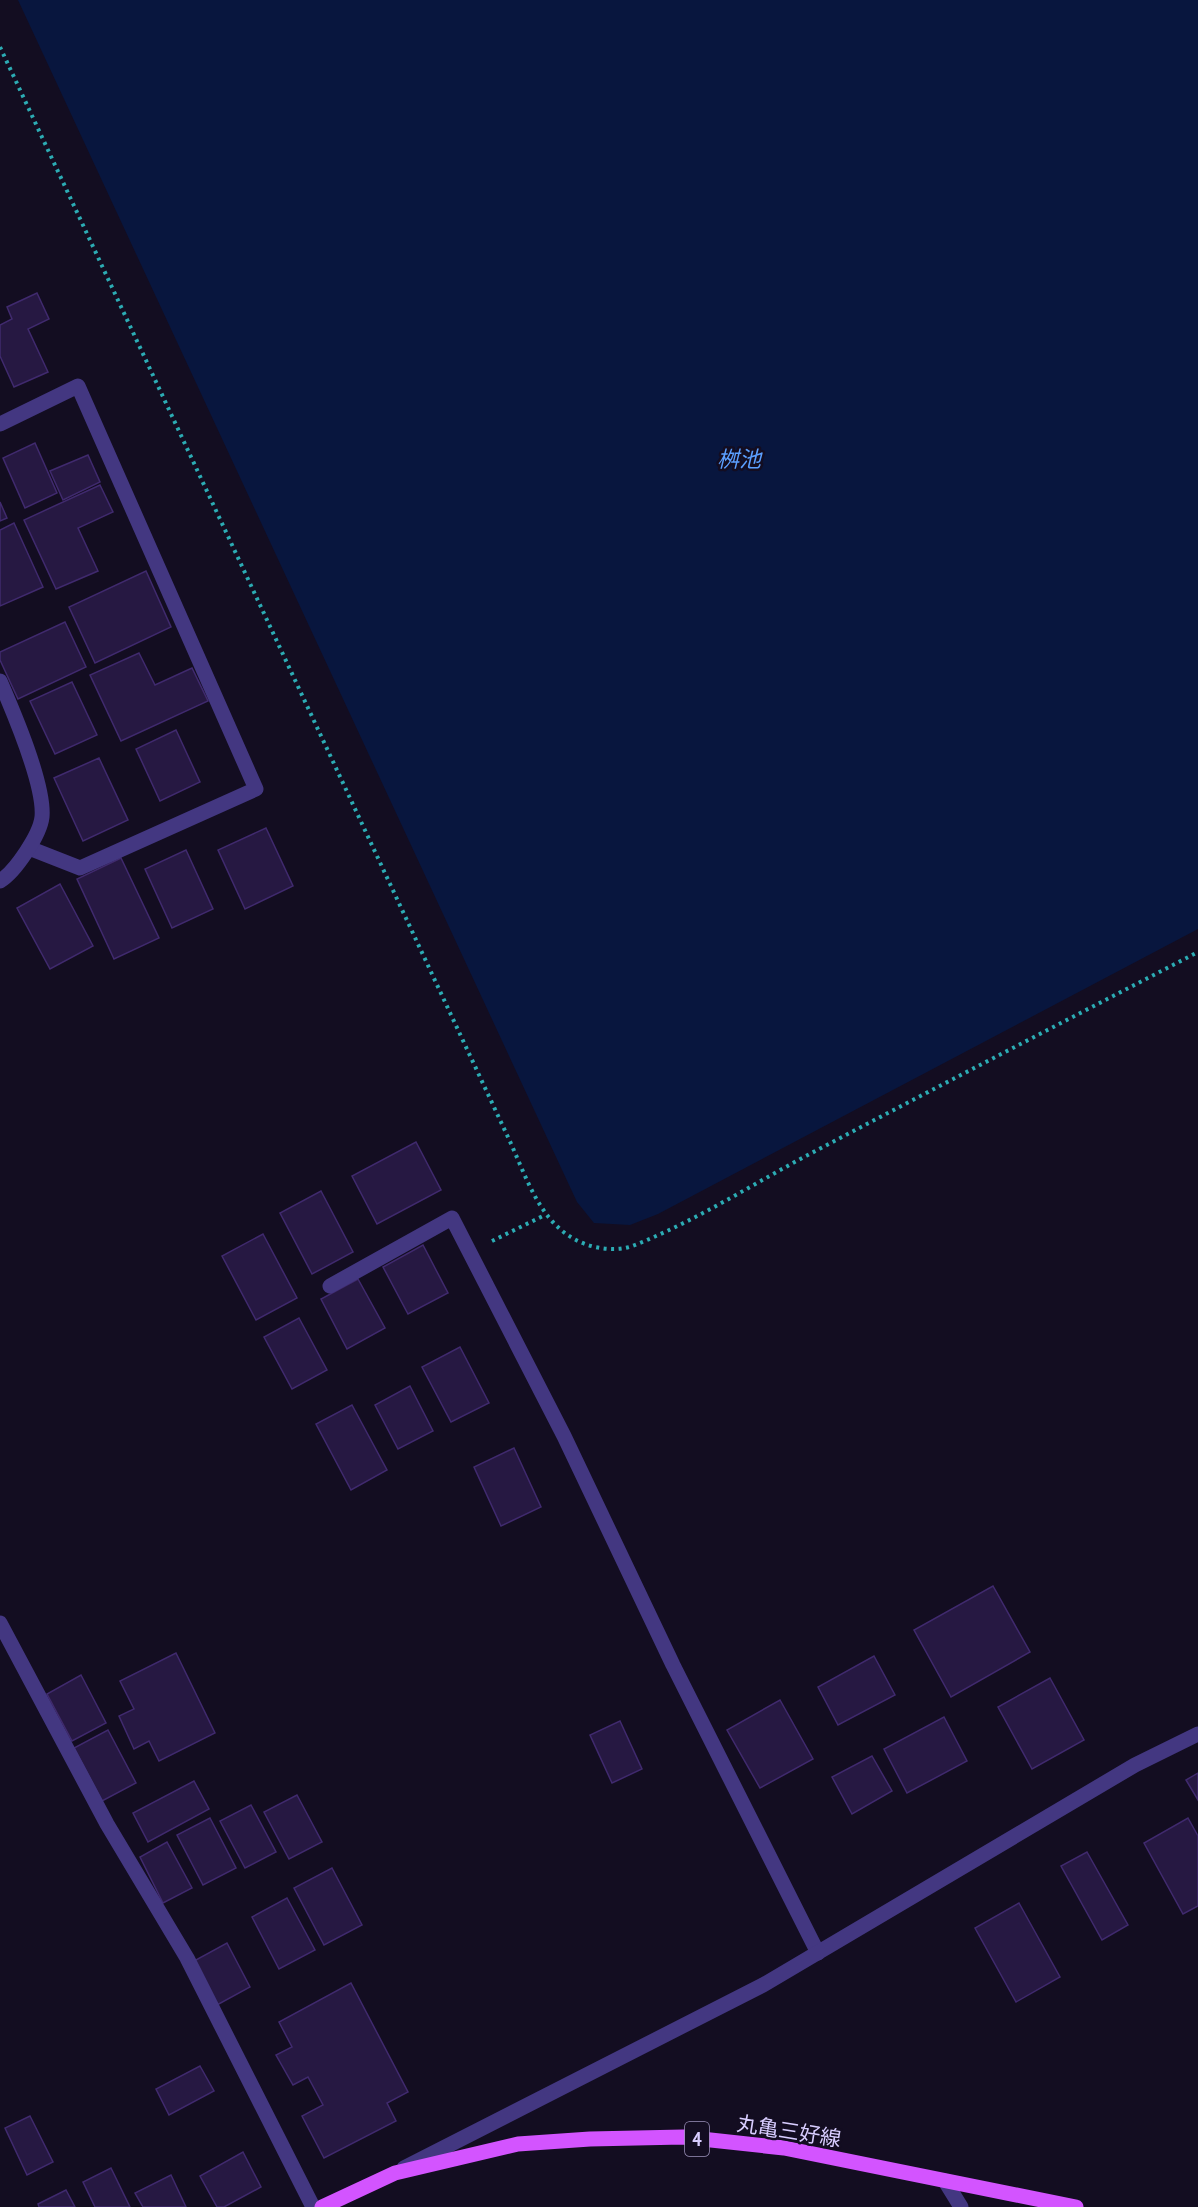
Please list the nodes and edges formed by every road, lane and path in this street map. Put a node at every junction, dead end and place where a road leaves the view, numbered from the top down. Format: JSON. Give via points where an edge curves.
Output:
{"nodes":[{"id":1,"x":0,"y":47,"type":"edge"},
{"id":2,"x":0,"y":424,"type":"edge"},
{"id":3,"x":0,"y":681,"type":"edge"},
{"id":4,"x":29,"y":848,"type":"junction"},
{"id":5,"x":0,"y":881,"type":"edge"},
{"id":6,"x":1198,"y":952,"type":"edge"},
{"id":7,"x":545,"y":1215,"type":"junction"},
{"id":8,"x":504,"y":1235,"type":"dead end"},
{"id":9,"x":330,"y":1286,"type":"dead end"},
{"id":10,"x":0,"y":1623,"type":"edge"},
{"id":11,"x":1198,"y":1734,"type":"edge"},
{"id":12,"x":818,"y":1953,"type":"junction"},
{"id":13,"x":395,"y":2173,"type":"junction"},
{"id":14,"x":945,"y":2181,"type":"junction"},
{"id":15,"x":313,"y":2207,"type":"edge"},
{"id":16,"x":322,"y":2207,"type":"edge"},
{"id":17,"x":961,"y":2207,"type":"edge"},
{"id":18,"x":1076,"y":2207,"type":"edge"}],
"edges":[{"from":1,"to":7,"type":"path"},
{"from":2,"to":4,"type":"street","via":[[78,386],[256,789],[80,868]]},
{"from":3,"to":4,"type":"street","via":[[36,777],[42,817]]},
{"from":4,"to":5,"type":"street"},
{"from":6,"to":7,"type":"path","via":[[718,1206],[634,1245],[616,1249],[594,1246],[557,1229]]},
{"from":7,"to":8,"type":"path"},
{"from":9,"to":12,"type":"street","via":[[452,1218],[564,1436],[673,1665]]},
{"from":10,"to":15,"type":"street","via":[[107,1824],[186,1958]]},
{"from":11,"to":12,"type":"street","via":[[1135,1765]]},
{"from":12,"to":13,"type":"street","via":[[763,1985]]},
{"from":13,"to":14,"type":"main road","name":"丸亀三好線","number":"4","via":[[518,2144],[683,2137],[784,2148]]},
{"from":13,"to":16,"type":"main road","name":"丸亀三好線","number":"4"},
{"from":14,"to":17,"type":"street"},
{"from":14,"to":18,"type":"main road","name":"丸亀三好線","number":"4"}]}
